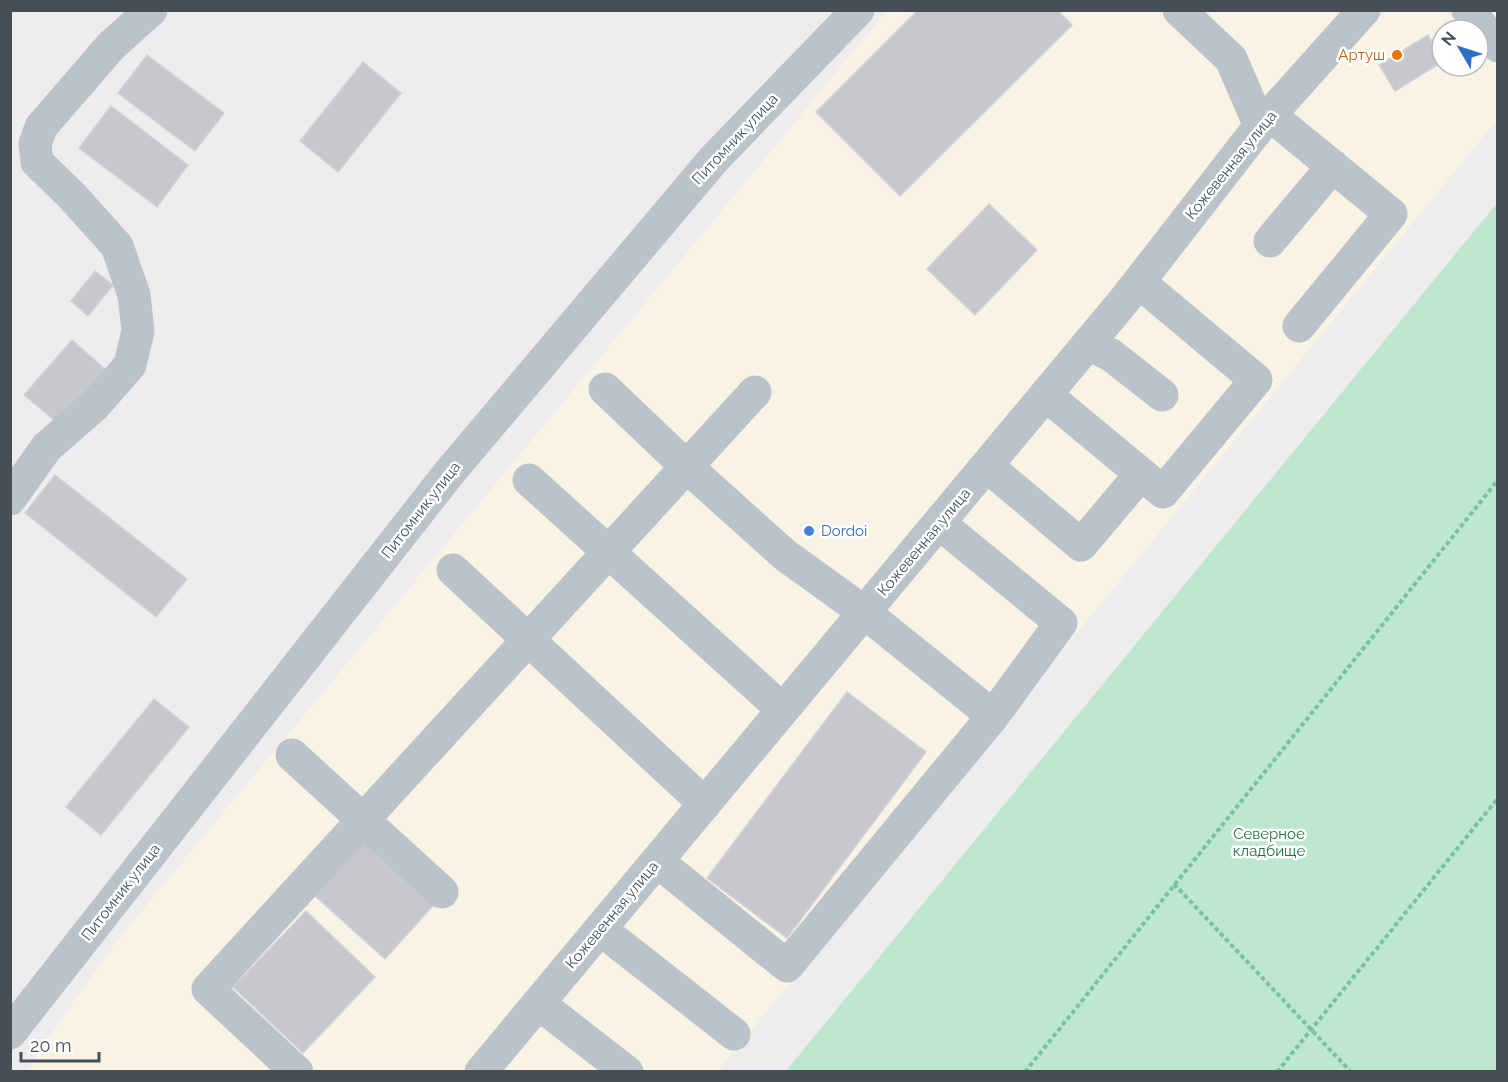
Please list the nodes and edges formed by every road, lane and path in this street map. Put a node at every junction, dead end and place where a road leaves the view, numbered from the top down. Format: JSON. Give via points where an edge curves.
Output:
{"nodes":[{"id":1,"x":151,"y":10,"type":"edge"},
{"id":2,"x":858,"y":10,"type":"edge"},
{"id":3,"x":1179,"y":10,"type":"edge"},
{"id":4,"x":1364,"y":10,"type":"edge"},
{"id":5,"x":1468,"y":10,"type":"edge"},
{"id":6,"x":1497,"y":46,"type":"edge"},
{"id":7,"x":1265,"y":121,"type":"junction"},
{"id":8,"x":23,"y":136,"type":"edge"},
{"id":9,"x":1333,"y":166,"type":"junction"},
{"id":10,"x":1270,"y":241,"type":"dead end"},
{"id":11,"x":1139,"y":282,"type":"junction"},
{"id":12,"x":1299,"y":326,"type":"dead end"},
{"id":13,"x":1088,"y":344,"type":"junction"},
{"id":14,"x":605,"y":389,"type":"dead end"},
{"id":15,"x":755,"y":392,"type":"dead end"},
{"id":16,"x":1046,"y":394,"type":"junction"},
{"id":17,"x":1162,"y":395,"type":"dead end"},
{"id":18,"x":987,"y":466,"type":"junction"},
{"id":19,"x":687,"y":467,"type":"junction"},
{"id":20,"x":1142,"y":474,"type":"junction"},
{"id":21,"x":529,"y":480,"type":"dead end"},
{"id":22,"x":1497,"y":480,"type":"edge"},
{"id":23,"x":10,"y":499,"type":"edge"},
{"id":24,"x":939,"y":523,"type":"junction"},
{"id":25,"x":608,"y":552,"type":"junction"},
{"id":26,"x":453,"y":570,"type":"dead end"},
{"id":27,"x":864,"y":612,"type":"junction"},
{"id":28,"x":529,"y":639,"type":"junction"},
{"id":29,"x":783,"y":710,"type":"junction"},
{"id":30,"x":993,"y":716,"type":"junction"},
{"id":31,"x":292,"y":754,"type":"dead end"},
{"id":32,"x":1497,"y":798,"type":"edge"},
{"id":33,"x":705,"y":804,"type":"junction"},
{"id":34,"x":363,"y":820,"type":"junction"},
{"id":35,"x":657,"y":861,"type":"junction"},
{"id":36,"x":1174,"y":884,"type":"junction"},
{"id":37,"x":442,"y":892,"type":"dead end"},
{"id":38,"x":600,"y":929,"type":"junction"},
{"id":39,"x":538,"y":1003,"type":"junction"},
{"id":40,"x":1311,"y":1029,"type":"junction"},
{"id":41,"x":10,"y":1033,"type":"edge"},
{"id":42,"x":734,"y":1034,"type":"dead end"},
{"id":43,"x":297,"y":1071,"type":"edge"},
{"id":44,"x":483,"y":1071,"type":"edge"},
{"id":45,"x":627,"y":1071,"type":"edge"},
{"id":46,"x":1025,"y":1071,"type":"edge"},
{"id":47,"x":1277,"y":1071,"type":"edge"},
{"id":48,"x":1351,"y":1071,"type":"edge"}],
"edges":[{"from":1,"to":8,"type":"street","via":[[111,46],[41,127]]},
{"from":2,"to":41,"type":"street","name":"Питомник улица","via":[[714,159],[449,473]]},
{"from":3,"to":7,"type":"street","via":[[1231,59]]},
{"from":4,"to":7,"type":"street","name":"Кожевенная улица"},
{"from":5,"to":6,"type":"street"},
{"from":7,"to":9,"type":"street"},
{"from":7,"to":11,"type":"street","name":"Кожевенная улица"},
{"from":8,"to":23,"type":"street","via":[[37,162],[117,246],[134,295],[138,331],[130,365],[95,405],[47,447]]},
{"from":9,"to":10,"type":"street"},
{"from":9,"to":12,"type":"street","via":[[1391,214]]},
{"from":11,"to":13,"type":"street","name":"Кожевенная улица"},
{"from":11,"to":20,"type":"street","via":[[1256,380],[1163,492]]},
{"from":13,"to":16,"type":"street","name":"Кожевенная улица"},
{"from":13,"to":17,"type":"street","via":[[1112,355]]},
{"from":14,"to":19,"type":"street"},
{"from":15,"to":19,"type":"street"},
{"from":16,"to":18,"type":"street","name":"Кожевенная улица"},
{"from":16,"to":20,"type":"street"},
{"from":18,"to":20,"type":"street","via":[[1081,545]]},
{"from":18,"to":24,"type":"street","name":"Кожевенная улица"},
{"from":19,"to":25,"type":"street"},
{"from":19,"to":27,"type":"street","via":[[785,555]]},
{"from":21,"to":25,"type":"street"},
{"from":22,"to":36,"type":"path"},
{"from":24,"to":27,"type":"street","name":"Кожевенная улица"},
{"from":24,"to":30,"type":"street","via":[[1061,623]]},
{"from":25,"to":28,"type":"street"},
{"from":25,"to":29,"type":"street"},
{"from":26,"to":28,"type":"street"},
{"from":27,"to":29,"type":"street","name":"Кожевенная улица"},
{"from":27,"to":30,"type":"street"},
{"from":28,"to":33,"type":"street"},
{"from":28,"to":34,"type":"street"},
{"from":29,"to":33,"type":"street","name":"Кожевенная улица"},
{"from":30,"to":35,"type":"street","via":[[787,966]]},
{"from":31,"to":34,"type":"street"},
{"from":32,"to":40,"type":"path"},
{"from":33,"to":35,"type":"street","name":"Кожевенная улица"},
{"from":34,"to":37,"type":"street"},
{"from":34,"to":43,"type":"street","via":[[208,989]]},
{"from":35,"to":38,"type":"street","name":"Кожевенная улица"},
{"from":36,"to":40,"type":"path"},
{"from":36,"to":46,"type":"path"},
{"from":38,"to":39,"type":"street","name":"Кожевенная улица"},
{"from":38,"to":42,"type":"street"},
{"from":39,"to":44,"type":"street","name":"Кожевенная улица"},
{"from":39,"to":45,"type":"street"},
{"from":40,"to":47,"type":"path"},
{"from":40,"to":48,"type":"path"}]}
